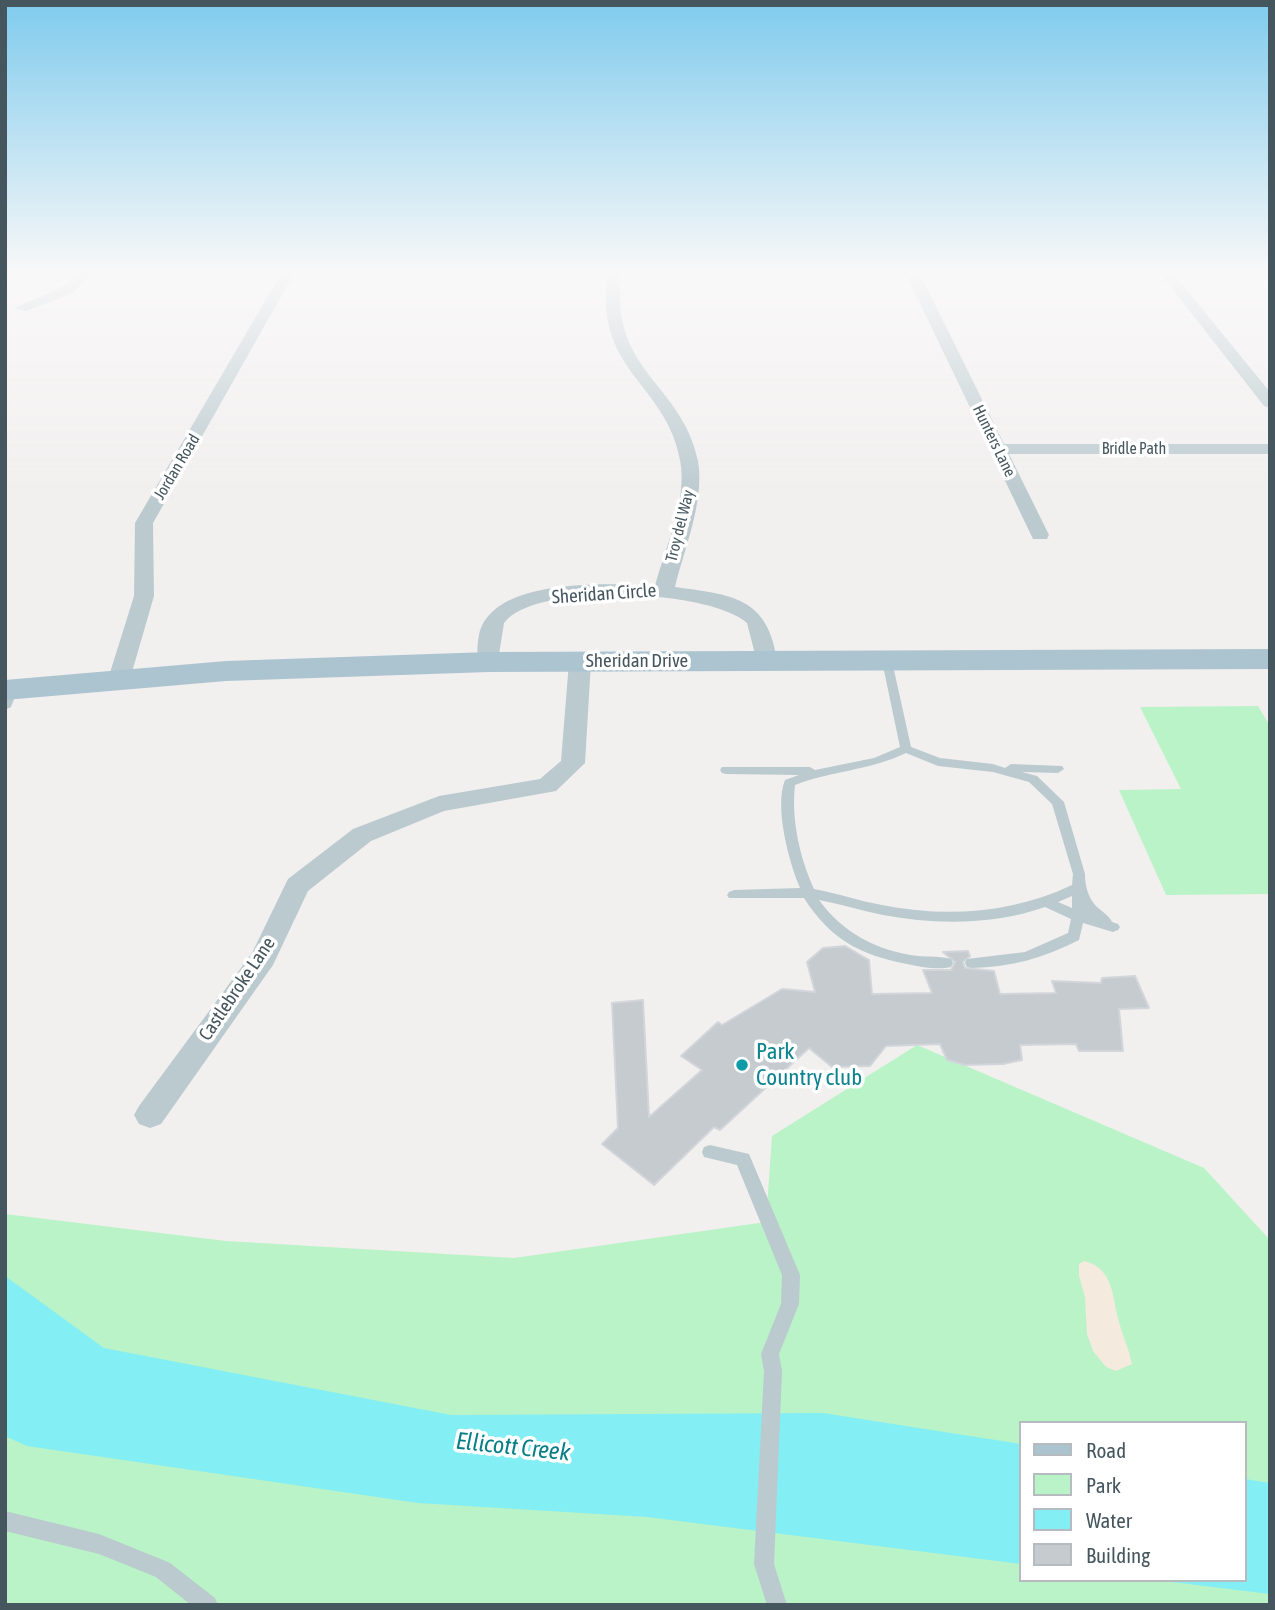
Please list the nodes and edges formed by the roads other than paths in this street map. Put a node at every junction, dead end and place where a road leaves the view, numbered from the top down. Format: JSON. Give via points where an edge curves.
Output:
{"nodes":[{"id":1,"x":246,"y":347,"type":"edge"},
{"id":2,"x":623,"y":347,"type":"edge"},
{"id":3,"x":949,"y":347,"type":"edge"},
{"id":4,"x":1225,"y":347,"type":"edge"},
{"id":5,"x":1270,"y":403,"type":"edge"},
{"id":6,"x":998,"y":449,"type":"junction"},
{"id":7,"x":1270,"y":449,"type":"edge"},
{"id":8,"x":1040,"y":535,"type":"dead end"},
{"id":9,"x":664,"y":590,"type":"junction"},
{"id":10,"x":1270,"y":659,"type":"edge"},
{"id":11,"x":766,"y":661,"type":"junction"},
{"id":12,"x":887,"y":661,"type":"junction"},
{"id":13,"x":489,"y":662,"type":"junction"},
{"id":14,"x":580,"y":662,"type":"junction"},
{"id":15,"x":119,"y":679,"type":"junction"},
{"id":16,"x":8,"y":695,"type":"edge"},
{"id":17,"x":906,"y":749,"type":"junction"},
{"id":18,"x":993,"y":768,"type":"junction"},
{"id":19,"x":1058,"y":769,"type":"dead end"},
{"id":20,"x":726,"y":770,"type":"dead end"},
{"id":21,"x":814,"y":771,"type":"junction"},
{"id":22,"x":1079,"y":887,"type":"junction"},
{"id":23,"x":805,"y":893,"type":"junction"},
{"id":24,"x":734,"y":895,"type":"dead end"},
{"id":25,"x":1049,"y":903,"type":"junction"},
{"id":26,"x":1078,"y":917,"type":"junction"},
{"id":27,"x":946,"y":963,"type":"dead end"},
{"id":28,"x":972,"y":963,"type":"dead end"},
{"id":29,"x":149,"y":1115,"type":"dead end"},
{"id":30,"x":710,"y":1152,"type":"dead end"},
{"id":31,"x":5,"y":1521,"type":"edge"},
{"id":32,"x":208,"y":1605,"type":"edge"},
{"id":33,"x":777,"y":1605,"type":"edge"}],
"edges":[{"from":1,"to":15,"type":"street","name":"Jordan Road","via":[[144,523],[144,596]]},
{"from":2,"to":9,"type":"street","name":"Troy del Way","via":[[679,432],[688,457],[691,478]]},
{"from":3,"to":6,"type":"street","name":"Hunters Lane"},
{"from":4,"to":5,"type":"street"},
{"from":6,"to":7,"type":"street","name":"Bridle Path"},
{"from":6,"to":8,"type":"street","name":"Hunters Lane"},
{"from":9,"to":11,"type":"street","name":"Sheridan Circle","via":[[715,600],[753,616],[761,630]]},
{"from":9,"to":13,"type":"street","name":"Sheridan Circle","via":[[560,595],[503,610],[492,623]]},
{"from":10,"to":12,"type":"main road","name":"Sheridan Drive"},
{"from":11,"to":12,"type":"main road","name":"Sheridan Drive"},
{"from":11,"to":14,"type":"main road","name":"Sheridan Drive"},
{"from":12,"to":17,"type":"lane"},
{"from":13,"to":14,"type":"main road","name":"Sheridan Drive"},
{"from":13,"to":15,"type":"main road","name":"Sheridan Drive"},
{"from":14,"to":29,"type":"street","name":"Castlebroke Lane","via":[[573,762],[547,786],[439,804],[362,835],[297,886],[263,958]]},
{"from":15,"to":16,"type":"main road","name":"Sheridan Drive"},
{"from":17,"to":18,"type":"lane","via":[[938,762]]},
{"from":17,"to":21,"type":"lane","via":[[884,761]]},
{"from":18,"to":19,"type":"lane"},
{"from":18,"to":22,"type":"lane","via":[[1033,779],[1058,802]]},
{"from":20,"to":21,"type":"lane"},
{"from":21,"to":23,"type":"lane","via":[[789,783],[786,801]]},
{"from":22,"to":25,"type":"lane"},
{"from":22,"to":26,"type":"lane"},
{"from":22,"to":26,"type":"lane","via":[[1090,908],[1113,927]]},
{"from":23,"to":24,"type":"lane"},
{"from":23,"to":25,"type":"lane","via":[[893,912],[952,916],[1009,913]]},
{"from":23,"to":27,"type":"lane","via":[[827,923],[868,947],[906,962]]},
{"from":25,"to":26,"type":"lane"},
{"from":26,"to":28,"type":"lane","via":[[1074,936],[1041,955],[1006,963]]},
{"from":30,"to":33,"type":"lane","via":[[743,1159],[791,1275],[790,1304],[770,1354],[764,1564]]},
{"from":31,"to":32,"type":"lane","via":[[99,1544],[163,1570]]}]}
